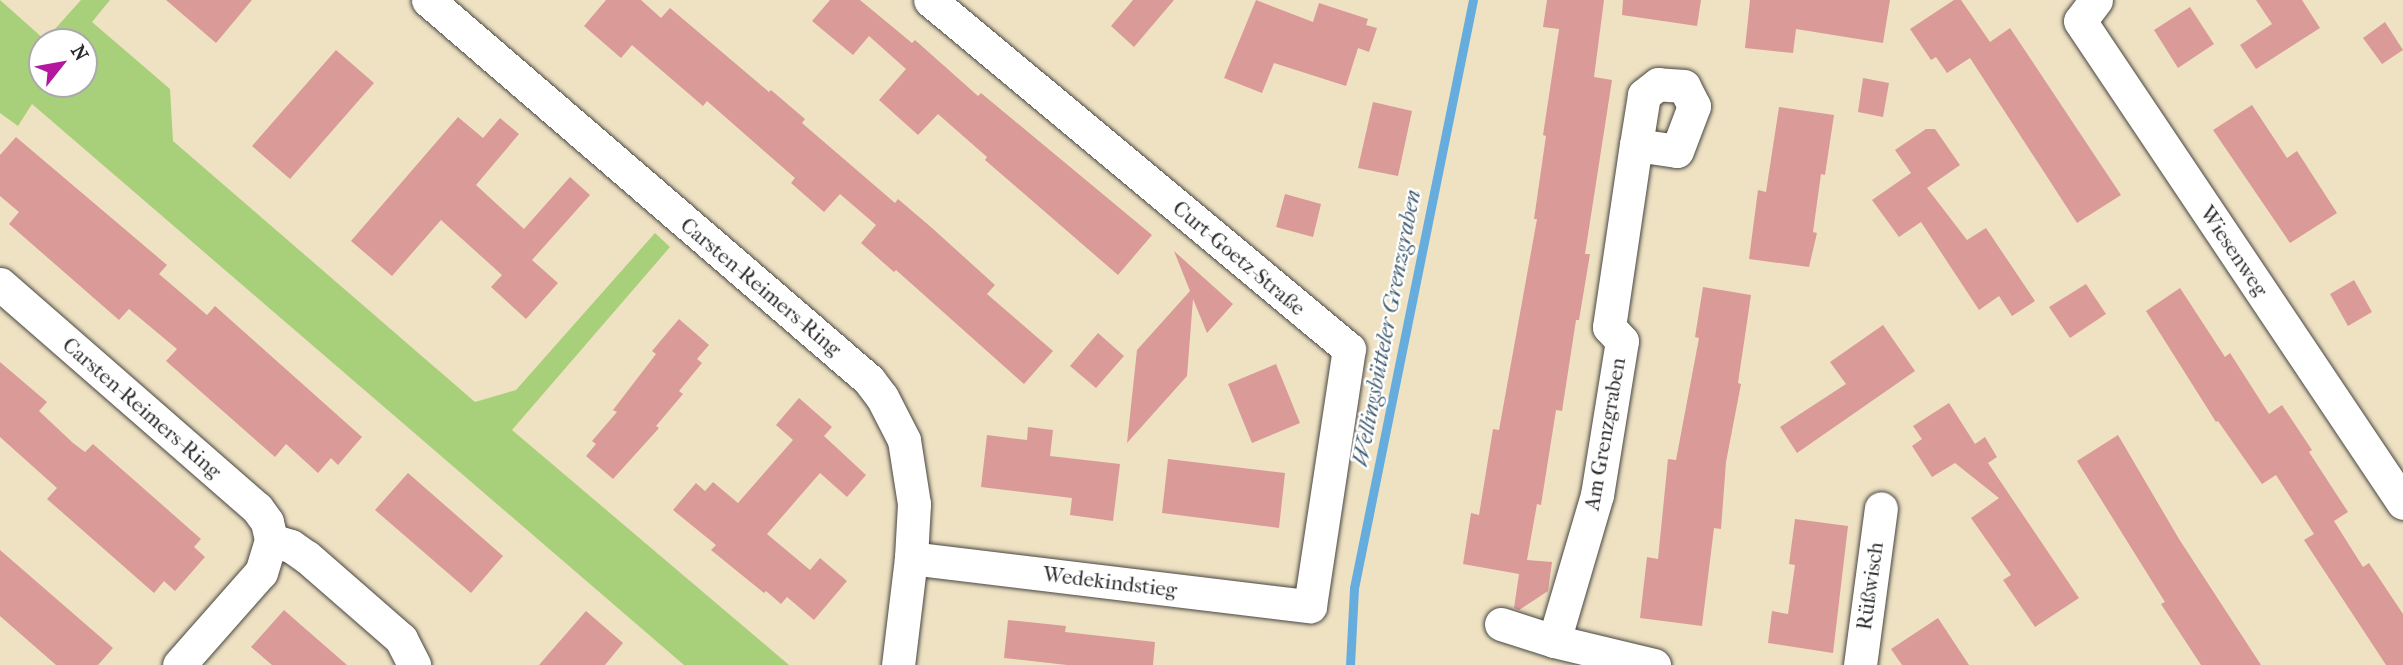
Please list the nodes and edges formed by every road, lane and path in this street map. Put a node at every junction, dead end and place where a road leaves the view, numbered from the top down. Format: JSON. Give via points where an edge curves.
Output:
{"nodes":[{"id":1,"x":428,"y":0,"type":"edge"},
{"id":2,"x":930,"y":0,"type":"edge"},
{"id":3,"x":2096,"y":0,"type":"edge"},
{"id":4,"x":1636,"y":145,"type":"dead end"},
{"id":5,"x":0,"y":284,"type":"edge"},
{"id":6,"x":2403,"y":503,"type":"edge"},
{"id":7,"x":1881,"y":508,"type":"dead end"},
{"id":8,"x":271,"y":540,"type":"junction"},
{"id":9,"x":911,"y":558,"type":"junction"},
{"id":10,"x":1310,"y":606,"type":"joint"},
{"id":11,"x":1501,"y":624,"type":"dead end"},
{"id":12,"x":1554,"y":641,"type":"junction"},
{"id":13,"x":179,"y":665,"type":"edge"},
{"id":14,"x":414,"y":665,"type":"edge"},
{"id":15,"x":898,"y":665,"type":"edge"},
{"id":16,"x":1654,"y":665,"type":"edge"},
{"id":17,"x":1860,"y":665,"type":"edge"}],
"edges":[{"from":1,"to":9,"type":"street","name":"Carsten-Reimers-Ring","via":[[869,380],[897,421],[904,440],[914,504]]},
{"from":2,"to":10,"type":"street","name":"Curt-Goetz-Straße","via":[[1349,349]]},
{"from":3,"to":6,"type":"street","name":"Wiesenweg","via":[[2080,21]]},
{"from":4,"to":12,"type":"street","name":"Am Grenzgraben","via":[[1609,327],[1622,341],[1599,483]]},
{"from":5,"to":8,"type":"street","name":"Carsten-Reimers-Ring","via":[[257,508],[267,522]]},
{"from":7,"to":17,"type":"street","name":"Rüßwisch"},
{"from":8,"to":13,"type":"street","via":[[261,572]]},
{"from":8,"to":14,"type":"street","via":[[297,550],[401,639]]},
{"from":9,"to":10,"type":"street","name":"Wedekindstieg"},
{"from":9,"to":15,"type":"street","name":"Carsten-Reimers-Ring"},
{"from":11,"to":12,"type":"street"},
{"from":12,"to":16,"type":"street"}]}
